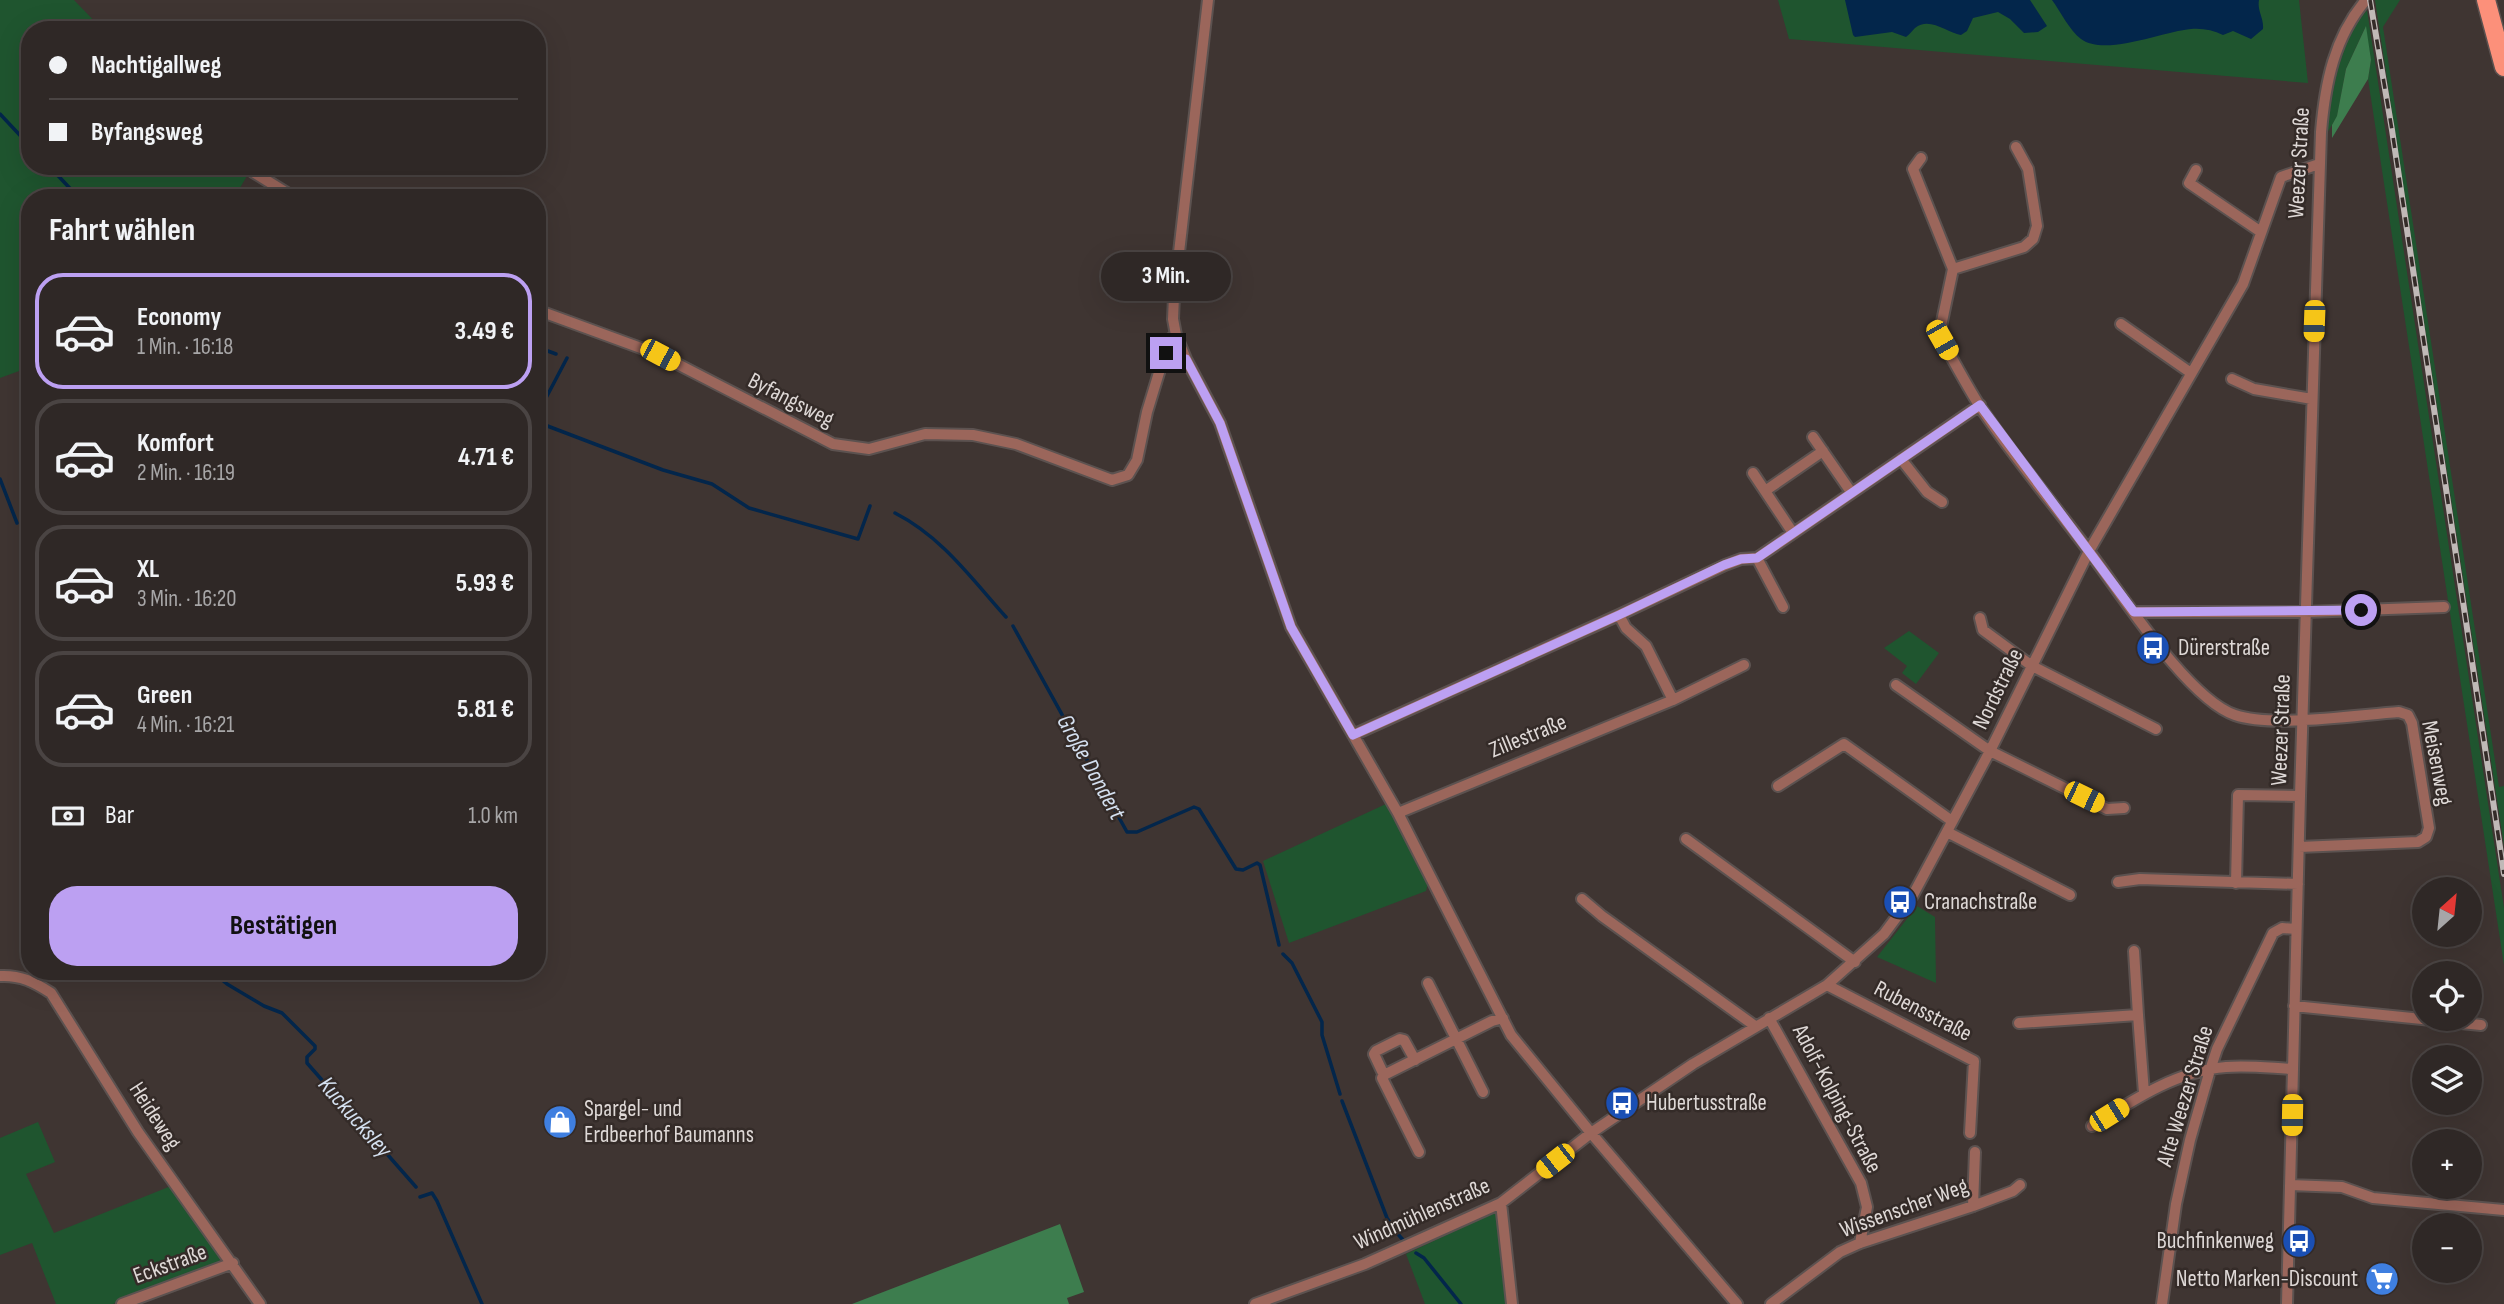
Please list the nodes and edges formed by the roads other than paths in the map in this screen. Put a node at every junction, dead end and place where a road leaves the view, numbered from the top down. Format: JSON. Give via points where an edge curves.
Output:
{"nodes":[{"id":1,"x":1208,"y":0,"type":"edge"},
{"id":2,"x":2366,"y":0,"type":"edge"},
{"id":3,"x":2486,"y":0,"type":"edge"},
{"id":4,"x":2504,"y":67,"type":"edge"},
{"id":5,"x":2016,"y":147,"type":"dead end"},
{"id":6,"x":1921,"y":158,"type":"dead end"},
{"id":7,"x":2319,"y":164,"type":"junction"},
{"id":8,"x":2196,"y":170,"type":"dead end"},
{"id":9,"x":258,"y":175,"type":"edge"},
{"id":10,"x":280,"y":189,"type":"edge"},
{"id":11,"x":2261,"y":232,"type":"junction"},
{"id":12,"x":1953,"y":269,"type":"junction"},
{"id":13,"x":546,"y":313,"type":"edge"},
{"id":14,"x":2121,"y":324,"type":"dead end"},
{"id":15,"x":1176,"y":335,"type":"junction"},
{"id":16,"x":1186,"y":359,"type":"junction"},
{"id":17,"x":1161,"y":366,"type":"junction"},
{"id":18,"x":2191,"y":373,"type":"junction"},
{"id":19,"x":2232,"y":379,"type":"dead end"},
{"id":20,"x":2312,"y":399,"type":"junction"},
{"id":21,"x":1980,"y":405,"type":"junction"},
{"id":22,"x":1813,"y":437,"type":"dead end"},
{"id":23,"x":1823,"y":451,"type":"junction"},
{"id":24,"x":1901,"y":459,"type":"junction"},
{"id":25,"x":1752,"y":473,"type":"dead end"},
{"id":26,"x":1765,"y":491,"type":"junction"},
{"id":27,"x":1851,"y":492,"type":"junction"},
{"id":28,"x":1942,"y":502,"type":"dead end"},
{"id":29,"x":1793,"y":533,"type":"junction"},
{"id":30,"x":2089,"y":551,"type":"junction"},
{"id":31,"x":1757,"y":558,"type":"junction"},
{"id":32,"x":1783,"y":607,"type":"dead end"},
{"id":33,"x":2444,"y":607,"type":"dead end"},
{"id":34,"x":2134,"y":612,"type":"junction"},
{"id":35,"x":2305,"y":612,"type":"junction"},
{"id":36,"x":1619,"y":615,"type":"junction"},
{"id":37,"x":1980,"y":618,"type":"dead end"},
{"id":38,"x":1744,"y":665,"type":"dead end"},
{"id":39,"x":2032,"y":666,"type":"junction"},
{"id":40,"x":1896,"y":685,"type":"dead end"},
{"id":41,"x":1673,"y":699,"type":"junction"},
{"id":42,"x":2302,"y":719,"type":"junction"},
{"id":43,"x":2157,"y":729,"type":"dead end"},
{"id":44,"x":1353,"y":735,"type":"junction"},
{"id":45,"x":1990,"y":751,"type":"junction"},
{"id":46,"x":1778,"y":786,"type":"dead end"},
{"id":47,"x":2300,"y":796,"type":"junction"},
{"id":48,"x":2124,"y":808,"type":"dead end"},
{"id":49,"x":1398,"y":813,"type":"junction"},
{"id":50,"x":1949,"y":827,"type":"junction"},
{"id":51,"x":1686,"y":839,"type":"dead end"},
{"id":52,"x":2299,"y":847,"type":"junction"},
{"id":53,"x":2118,"y":882,"type":"dead end"},
{"id":54,"x":2236,"y":883,"type":"junction"},
{"id":55,"x":2298,"y":884,"type":"junction"},
{"id":56,"x":2070,"y":895,"type":"dead end"},
{"id":57,"x":1582,"y":899,"type":"dead end"},
{"id":58,"x":2296,"y":929,"type":"junction"},
{"id":59,"x":2134,"y":951,"type":"dead end"},
{"id":60,"x":1855,"y":962,"type":"junction"},
{"id":61,"x":0,"y":976,"type":"edge"},
{"id":62,"x":21,"y":977,"type":"edge"},
{"id":63,"x":32,"y":980,"type":"edge"},
{"id":64,"x":1428,"y":983,"type":"dead end"},
{"id":65,"x":1827,"y":985,"type":"junction"},
{"id":66,"x":2294,"y":1006,"type":"junction"},
{"id":67,"x":2138,"y":1015,"type":"junction"},
{"id":68,"x":1503,"y":1018,"type":"junction"},
{"id":69,"x":1769,"y":1018,"type":"junction"},
{"id":70,"x":2412,"y":1018,"type":"edge"},
{"id":71,"x":2019,"y":1023,"type":"dead end"},
{"id":72,"x":1755,"y":1026,"type":"junction"},
{"id":73,"x":1457,"y":1039,"type":"junction"},
{"id":74,"x":1415,"y":1060,"type":"junction"},
{"id":75,"x":2292,"y":1069,"type":"junction"},
{"id":76,"x":2210,"y":1070,"type":"junction"},
{"id":77,"x":1384,"y":1073,"type":"junction"},
{"id":78,"x":1483,"y":1092,"type":"dead end"},
{"id":79,"x":2144,"y":1093,"type":"junction"},
{"id":80,"x":2092,"y":1126,"type":"dead end"},
{"id":81,"x":1970,"y":1132,"type":"dead end"},
{"id":82,"x":1591,"y":1133,"type":"junction"},
{"id":83,"x":1419,"y":1152,"type":"dead end"},
{"id":84,"x":1975,"y":1152,"type":"dead end"},
{"id":85,"x":2020,"y":1185,"type":"dead end"},
{"id":86,"x":2290,"y":1185,"type":"junction"},
{"id":87,"x":1501,"y":1203,"type":"junction"},
{"id":88,"x":1973,"y":1206,"type":"junction"},
{"id":89,"x":2504,"y":1210,"type":"edge"},
{"id":90,"x":1860,"y":1242,"type":"junction"},
{"id":91,"x":233,"y":1263,"type":"junction"},
{"id":92,"x":122,"y":1304,"type":"edge"},
{"id":93,"x":260,"y":1304,"type":"edge"},
{"id":94,"x":1255,"y":1304,"type":"edge"},
{"id":95,"x":1511,"y":1304,"type":"edge"},
{"id":96,"x":1737,"y":1304,"type":"edge"},
{"id":97,"x":1771,"y":1304,"type":"edge"},
{"id":98,"x":2162,"y":1304,"type":"edge"},
{"id":99,"x":2287,"y":1304,"type":"edge"}],
"edges":[{"from":1,"to":15,"type":"street","via":[[1174,296]]},
{"from":2,"to":7,"type":"street","name":"Weezer Straße","via":[[2343,33],[2329,73]]},
{"from":3,"to":4,"type":"main road"},
{"from":5,"to":12,"type":"street","via":[[2028,169],[2037,226],[2033,239],[2024,247]]},
{"from":6,"to":12,"type":"street","via":[[1913,169]]},
{"from":7,"to":11,"type":"street","name":"Nordstraße","via":[[2281,177]]},
{"from":7,"to":20,"type":"street","name":"Weezer Straße"},
{"from":8,"to":11,"type":"street","via":[[2189,183]]},
{"from":9,"to":10,"type":"street"},
{"from":11,"to":18,"type":"street","name":"Nordstraße","via":[[2243,284]]},
{"from":12,"to":21,"type":"street","via":[[1940,331]]},
{"from":13,"to":17,"type":"street","name":"Byfangsweg","via":[[660,355],[833,444],[869,449],[925,434],[973,435],[1016,444],[1112,480],[1128,475],[1137,460]]},
{"from":14,"to":18,"type":"street"},
{"from":15,"to":16,"type":"street"},
{"from":15,"to":17,"type":"street","name":"Byfangsweg","via":[[1170,339]]},
{"from":16,"to":17,"type":"street"},
{"from":16,"to":44,"type":"street","via":[[1220,423],[1291,627]]},
{"from":18,"to":30,"type":"street","name":"Nordstraße"},
{"from":19,"to":20,"type":"street","via":[[2254,389]]},
{"from":20,"to":35,"type":"street","name":"Weezer Straße"},
{"from":21,"to":24,"type":"street"},
{"from":21,"to":30,"type":"street"},
{"from":22,"to":23,"type":"street"},
{"from":23,"to":26,"type":"street"},
{"from":23,"to":27,"type":"street"},
{"from":24,"to":27,"type":"street"},
{"from":24,"to":28,"type":"street","via":[[1927,492]]},
{"from":25,"to":26,"type":"street"},
{"from":26,"to":29,"type":"street"},
{"from":27,"to":29,"type":"street"},
{"from":29,"to":31,"type":"street"},
{"from":30,"to":34,"type":"street"},
{"from":30,"to":39,"type":"street","name":"Nordstraße"},
{"from":31,"to":32,"type":"street"},
{"from":31,"to":36,"type":"street","via":[[1724,565]]},
{"from":33,"to":35,"type":"street"},
{"from":34,"to":35,"type":"street"},
{"from":34,"to":42,"type":"street","via":[[2191,682],[2217,706],[2253,719]]},
{"from":35,"to":42,"type":"street","name":"Weezer Straße"},
{"from":36,"to":41,"type":"street","via":[[1646,646]]},
{"from":36,"to":44,"type":"street"},
{"from":37,"to":39,"type":"street","via":[[1983,630]]},
{"from":38,"to":41,"type":"street","name":"Zillestraße"},
{"from":39,"to":43,"type":"street"},
{"from":39,"to":45,"type":"street","name":"Nordstraße"},
{"from":40,"to":45,"type":"street"},
{"from":41,"to":49,"type":"street","name":"Zillestraße"},
{"from":42,"to":47,"type":"street","name":"Weezer Straße"},
{"from":42,"to":52,"type":"street","name":"Meisenweg","via":[[2408,715],[2429,828],[2418,842]]},
{"from":44,"to":49,"type":"street"},
{"from":45,"to":48,"type":"street","via":[[2107,808]]},
{"from":45,"to":50,"type":"street","name":"Nordstraße"},
{"from":46,"to":50,"type":"street","via":[[1844,744]]},
{"from":47,"to":52,"type":"street","name":"Weezer Straße"},
{"from":47,"to":54,"type":"street","via":[[2238,795]]},
{"from":49,"to":68,"type":"street"},
{"from":50,"to":56,"type":"street"},
{"from":50,"to":60,"type":"street","name":"Nordstraße","via":[[1907,906]]},
{"from":51,"to":60,"type":"street"},
{"from":52,"to":55,"type":"street","name":"Weezer Straße"},
{"from":53,"to":54,"type":"street"},
{"from":54,"to":55,"type":"street"},
{"from":55,"to":58,"type":"street","name":"Weezer Straße"},
{"from":57,"to":72,"type":"street"},
{"from":58,"to":66,"type":"street","name":"Weezer Straße"},
{"from":58,"to":76,"type":"street","name":"Alte Weezer Straße","via":[[2273,933]]},
{"from":59,"to":67,"type":"street"},
{"from":60,"to":65,"type":"street","name":"Nordstraße"},
{"from":61,"to":62,"type":"street","name":"Heideweg"},
{"from":63,"to":91,"type":"street","name":"Heideweg","via":[[51,993],[138,1132]]},
{"from":64,"to":73,"type":"street"},
{"from":65,"to":69,"type":"street","name":"Nordstraße"},
{"from":65,"to":81,"type":"street","name":"Rubensstraße","via":[[1974,1061]]},
{"from":66,"to":70,"type":"street"},
{"from":66,"to":75,"type":"street","name":"Weezer Straße"},
{"from":67,"to":71,"type":"street"},
{"from":67,"to":79,"type":"street"},
{"from":68,"to":73,"type":"street"},
{"from":68,"to":82,"type":"street","via":[[1511,1035]]},
{"from":69,"to":72,"type":"street","name":"Nordstraße"},
{"from":69,"to":90,"type":"street","name":"Adolf-Kolping-Straße","via":[[1861,1183],[1867,1207]]},
{"from":72,"to":82,"type":"street","name":"Nordstraße"},
{"from":73,"to":74,"type":"street"},
{"from":73,"to":78,"type":"street"},
{"from":74,"to":77,"type":"street"},
{"from":74,"to":77,"type":"street","via":[[1400,1039],[1375,1053]]},
{"from":75,"to":76,"type":"street"},
{"from":75,"to":86,"type":"street","name":"Weezer Straße"},
{"from":76,"to":79,"type":"street"},
{"from":76,"to":98,"type":"street","name":"Alte Weezer Straße","via":[[2176,1204]]},
{"from":77,"to":83,"type":"street","via":[[1382,1079]]},
{"from":79,"to":80,"type":"street"},
{"from":82,"to":87,"type":"street","name":"Windmühlenstraße"},
{"from":82,"to":96,"type":"street"},
{"from":84,"to":88,"type":"street"},
{"from":85,"to":88,"type":"street","name":"Wissenscher Weg"},
{"from":86,"to":89,"type":"street","via":[[2342,1187],[2373,1198]]},
{"from":86,"to":99,"type":"street","name":"Weezer Straße"},
{"from":87,"to":94,"type":"street","name":"Windmühlenstraße","via":[[1365,1264]]},
{"from":87,"to":95,"type":"street"},
{"from":88,"to":90,"type":"street","name":"Wissenscher Weg"},
{"from":90,"to":97,"type":"street","name":"Wissenscher Weg"},
{"from":91,"to":92,"type":"street","name":"Eckstraße"},
{"from":91,"to":93,"type":"street","name":"Heideweg"}]}
